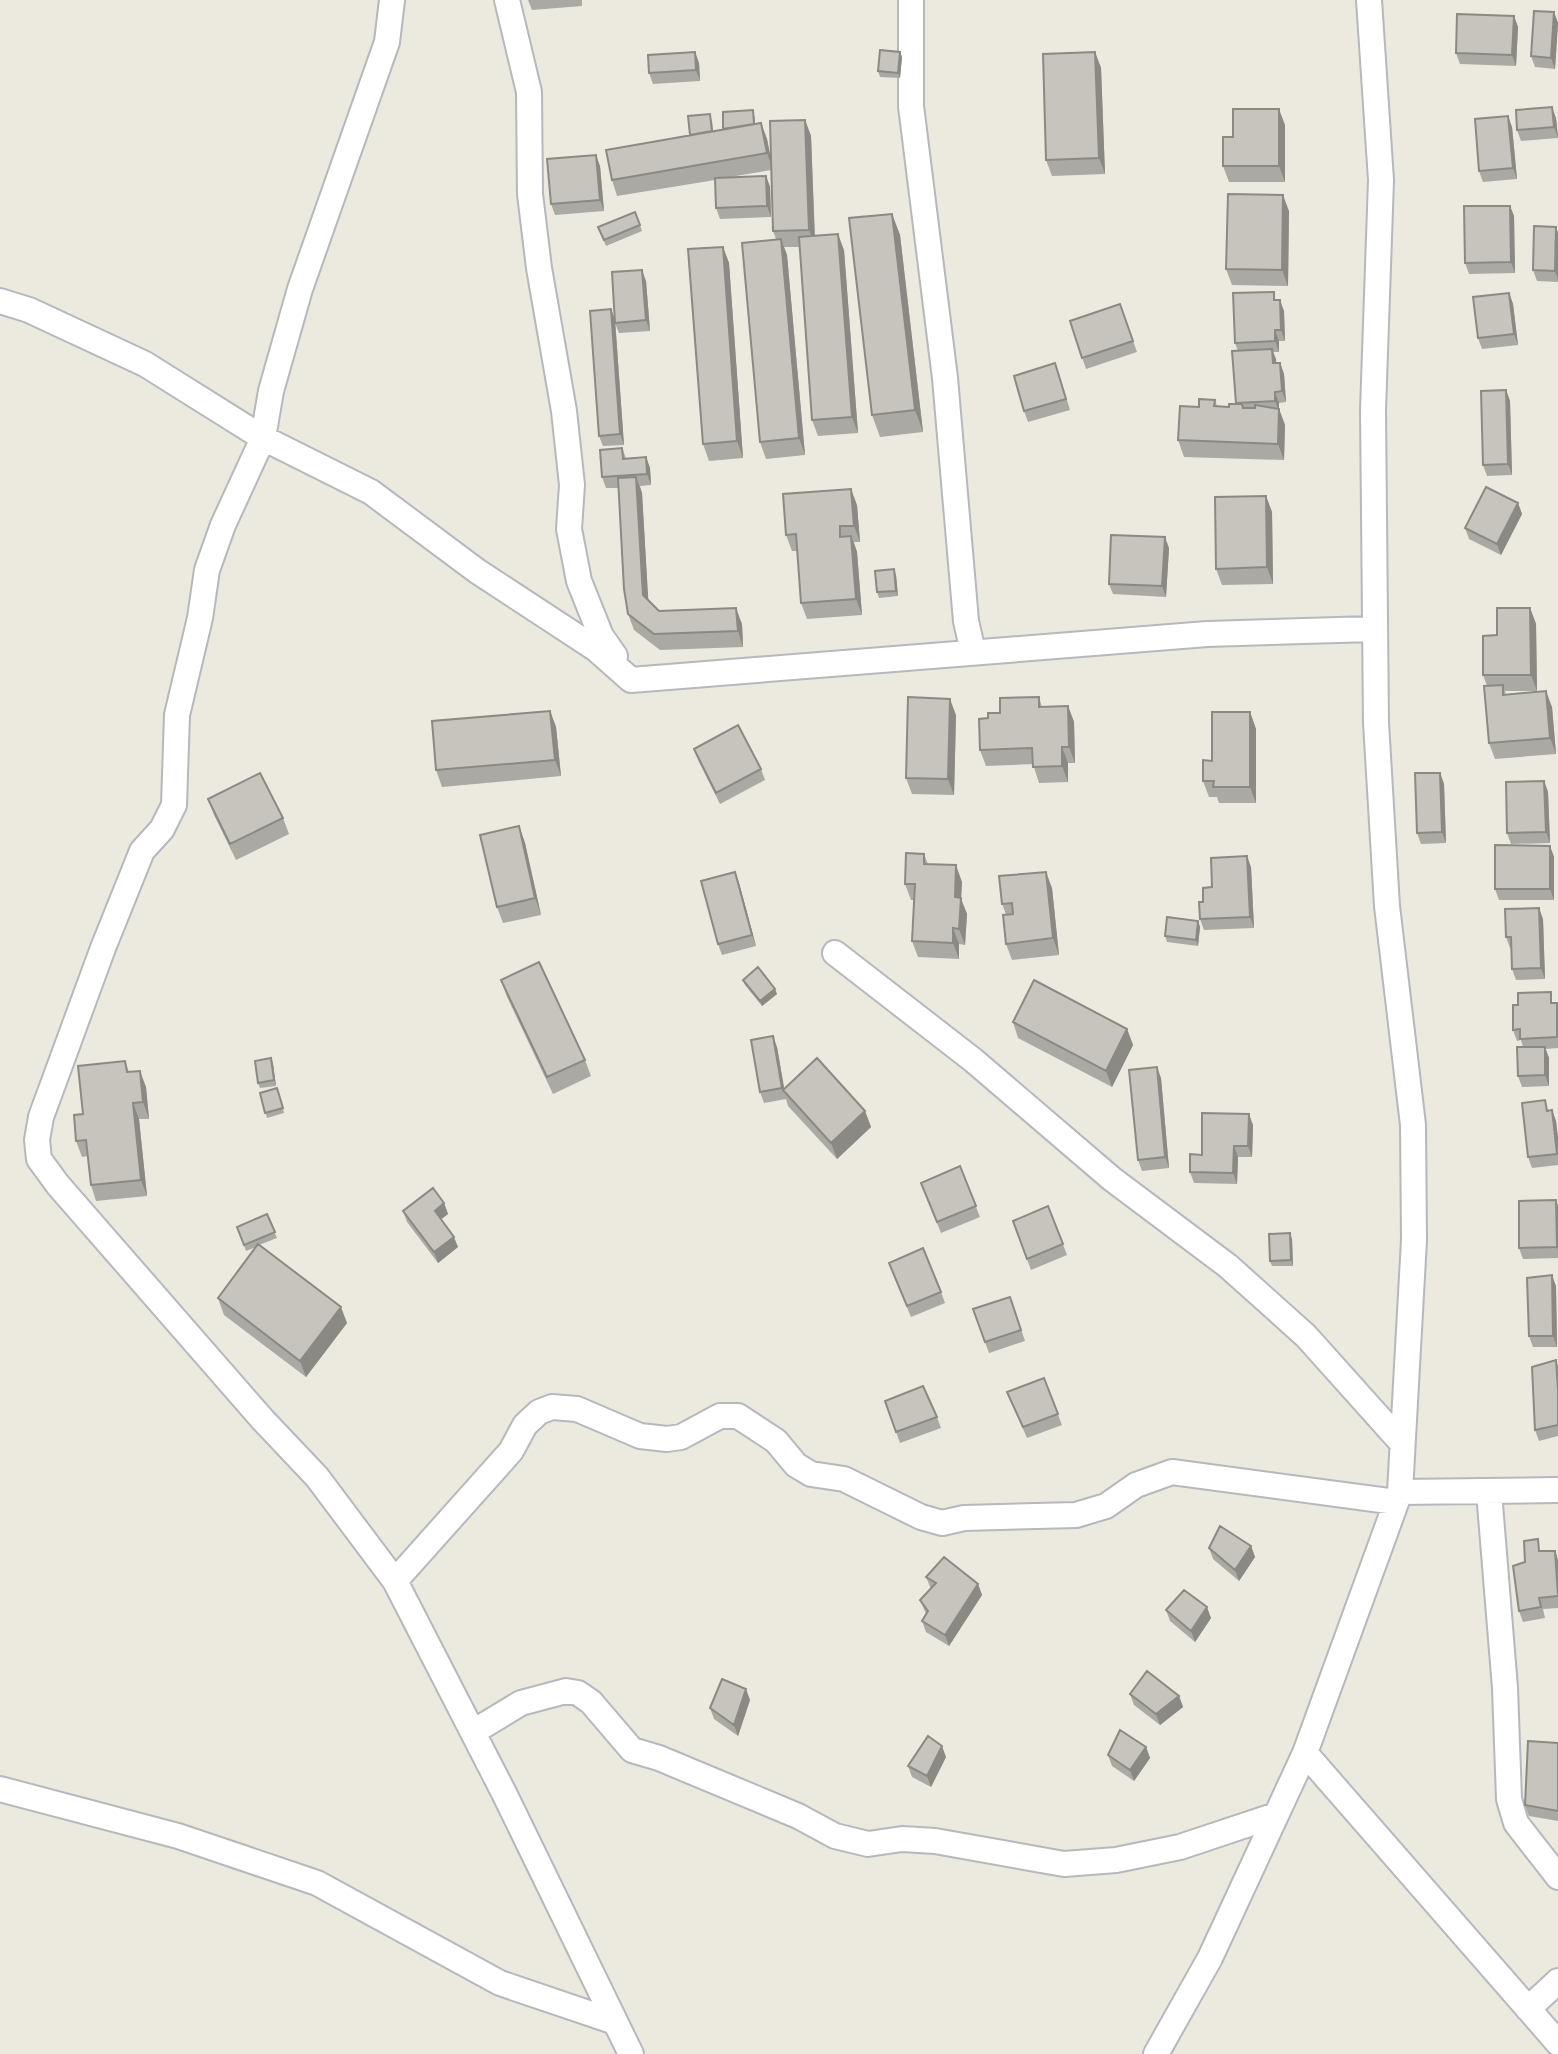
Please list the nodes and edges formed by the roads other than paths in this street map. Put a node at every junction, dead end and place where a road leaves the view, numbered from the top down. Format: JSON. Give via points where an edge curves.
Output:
{"nodes":[{"id":1,"x":392,"y":0,"type":"edge"},
{"id":2,"x":507,"y":0,"type":"edge"},
{"id":3,"x":911,"y":0,"type":"edge"},
{"id":4,"x":1369,"y":0,"type":"edge"},
{"id":5,"x":0,"y":301,"type":"edge"},
{"id":6,"x":262,"y":438,"type":"junction"},
{"id":7,"x":1372,"y":629,"type":"junction"},
{"id":8,"x":974,"y":652,"type":"junction"},
{"id":9,"x":631,"y":680,"type":"junction"},
{"id":10,"x":835,"y":953,"type":"dead end"},
{"id":11,"x":1401,"y":1442,"type":"junction"},
{"id":12,"x":1558,"y":1490,"type":"edge"},
{"id":13,"x":1489,"y":1492,"type":"junction"},
{"id":14,"x":1398,"y":1497,"type":"junction"},
{"id":15,"x":395,"y":1581,"type":"junction"},
{"id":16,"x":474,"y":1732,"type":"junction"},
{"id":17,"x":1305,"y":1753,"type":"junction"},
{"id":18,"x":0,"y":1789,"type":"edge"},
{"id":19,"x":1276,"y":1815,"type":"junction"},
{"id":20,"x":1558,"y":1877,"type":"edge"},
{"id":21,"x":1558,"y":1981,"type":"edge"},
{"id":22,"x":1528,"y":2009,"type":"junction"},
{"id":23,"x":612,"y":2021,"type":"junction"},
{"id":24,"x":1558,"y":2043,"type":"edge"},
{"id":25,"x":631,"y":2054,"type":"edge"},
{"id":26,"x":1156,"y":2054,"type":"edge"}],
"edges":[{"from":1,"to":6,"type":"street","via":[[387,42],[300,289]]},
{"from":2,"to":9,"type":"street","via":[[529,92],[530,194],[564,411],[572,485],[569,529],[579,581],[601,636]]},
{"from":3,"to":8,"type":"street","via":[[911,106],[931,253],[965,608]]},
{"from":4,"to":7,"type":"street","via":[[1381,180]]},
{"from":5,"to":6,"type":"street","via":[[145,364]]},
{"from":6,"to":9,"type":"street","via":[[371,492],[596,649]]},
{"from":6,"to":15,"type":"street","via":[[207,570],[177,715],[174,805],[162,829],[142,851],[103,948],[41,1117],[39,1158],[103,1238],[317,1477]]},
{"from":7,"to":8,"type":"street","via":[[1207,634]]},
{"from":7,"to":11,"type":"street","via":[[1387,906],[1413,1125],[1414,1240]]},
{"from":8,"to":9,"type":"street"},
{"from":10,"to":11,"type":"street","via":[[973,1060],[1112,1179],[1228,1266],[1306,1336]]},
{"from":11,"to":14,"type":"street"},
{"from":12,"to":13,"type":"street"},
{"from":13,"to":14,"type":"street"},
{"from":13,"to":20,"type":"street","via":[[1509,1799],[1516,1823]]},
{"from":14,"to":15,"type":"street","via":[[1172,1472],[1136,1485],[1106,1506],[1076,1515],[942,1522],[921,1517],[844,1479],[811,1474],[796,1465],[776,1441],[738,1416],[720,1416],[681,1437],[667,1439],[640,1436],[577,1409],[552,1407],[525,1425],[511,1451]]},
{"from":14,"to":17,"type":"street"},
{"from":15,"to":16,"type":"street"},
{"from":16,"to":19,"type":"street","via":[[522,1703],[566,1691],[578,1693],[632,1750],[798,1816],[835,1836],[868,1844],[935,1841],[1064,1864],[1116,1860],[1180,1847]]},
{"from":16,"to":23,"type":"street"},
{"from":17,"to":19,"type":"street"},
{"from":17,"to":22,"type":"street"},
{"from":18,"to":23,"type":"street","via":[[178,1836],[317,1883],[500,1983]]},
{"from":19,"to":26,"type":"street","via":[[1210,1958]]},
{"from":21,"to":22,"type":"street"},
{"from":22,"to":24,"type":"street"},
{"from":23,"to":25,"type":"street"}]}
